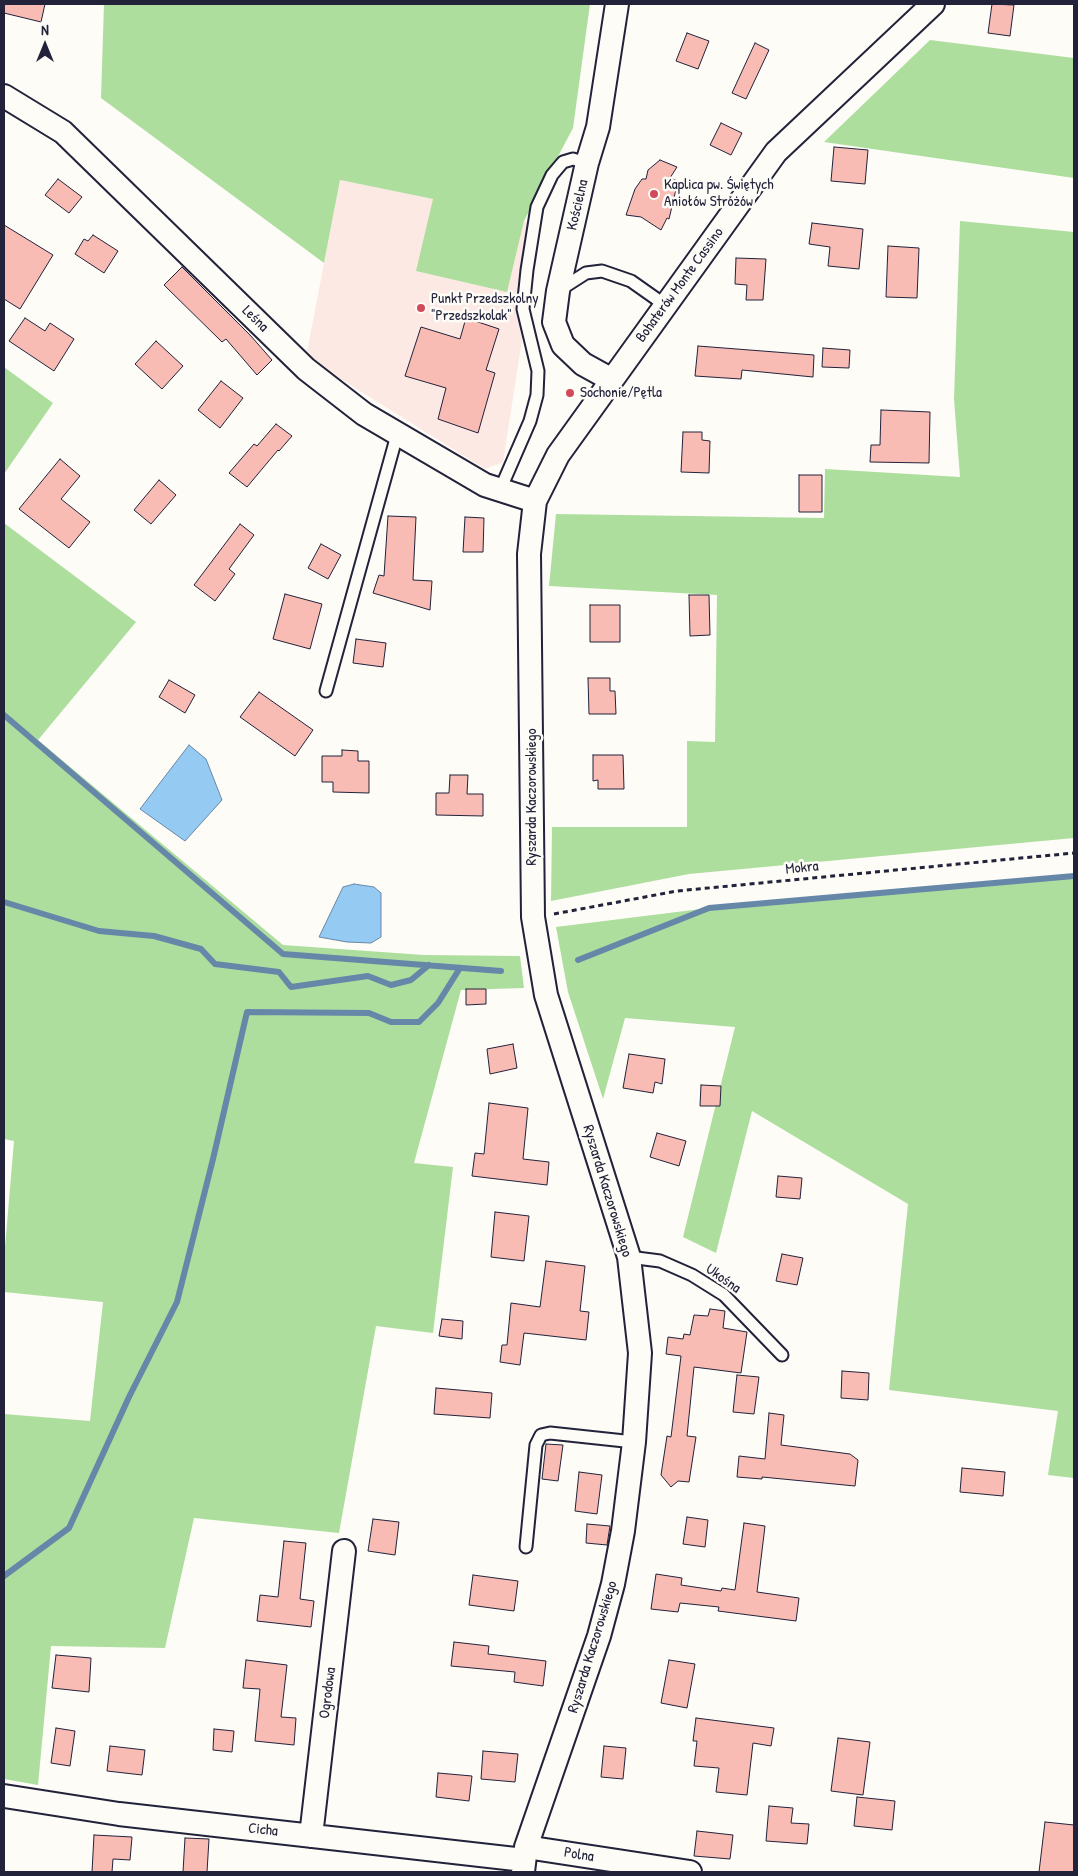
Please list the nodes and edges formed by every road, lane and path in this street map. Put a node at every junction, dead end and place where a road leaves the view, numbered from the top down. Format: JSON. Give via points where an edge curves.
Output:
{"nodes":[{"id":1,"x":617,"y":4,"type":"edge"},
{"id":2,"x":933,"y":4,"type":"edge"},
{"id":3,"x":4,"y":96,"type":"edge"},
{"id":4,"x":587,"y":163,"type":"junction"},
{"id":5,"x":558,"y":291,"type":"junction"},
{"id":6,"x":665,"y":305,"type":"junction"},
{"id":7,"x":612,"y":380,"type":"junction"},
{"id":8,"x":397,"y":435,"type":"junction"},
{"id":9,"x":500,"y":490,"type":"junction"},
{"id":10,"x":535,"y":501,"type":"junction"},
{"id":11,"x":326,"y":691,"type":"dead end"},
{"id":12,"x":1074,"y":853,"type":"edge"},
{"id":13,"x":533,"y":918,"type":"junction"},
{"id":14,"x":629,"y":1257,"type":"junction"},
{"id":15,"x":782,"y":1355,"type":"dead end"},
{"id":16,"x":634,"y":1442,"type":"junction"},
{"id":17,"x":526,"y":1547,"type":"dead end"},
{"id":18,"x":344,"y":1551,"type":"dead end"},
{"id":19,"x":4,"y":1796,"type":"edge"},
{"id":20,"x":311,"y":1836,"type":"junction"},
{"id":21,"x":524,"y":1860,"type":"edge"},
{"id":22,"x":690,"y":1872,"type":"edge"}],
"edges":[{"from":1,"to":4,"type":"street","name":"Kościelna","via":[[598,127]]},
{"from":2,"to":6,"type":"street","name":"Bohaterów Monte Cassino","via":[[776,152]]},
{"from":3,"to":8,"type":"street","name":"Leśna","via":[[63,132],[306,369]]},
{"from":4,"to":5,"type":"street","name":"Kościelna"},
{"from":4,"to":9,"type":"lane","via":[[573,159],[563,162],[552,175],[537,207],[523,309],[538,371],[537,395],[530,421]]},
{"from":5,"to":6,"type":"lane","via":[[574,279],[602,272],[631,282]]},
{"from":5,"to":7,"type":"street","name":"Kościelna","via":[[554,322],[559,337],[583,364]]},
{"from":6,"to":7,"type":"street","name":"Bohaterów Monte Cassino"},
{"from":7,"to":10,"type":"street","name":"Bohaterów Monte Cassino","via":[[558,455]]},
{"from":8,"to":9,"type":"street","name":"Leśna","via":[[485,485]]},
{"from":8,"to":11,"type":"lane"},
{"from":9,"to":10,"type":"street","name":"Leśna"},
{"from":10,"to":13,"type":"street","name":"Ryszarda Kaczorowskiego","via":[[529,554]]},
{"from":12,"to":13,"type":"path","name":"Mokra","via":[[677,891]]},
{"from":13,"to":14,"type":"street","name":"Ryszarda Kaczorowskiego","via":[[546,995]]},
{"from":14,"to":15,"type":"lane","name":"Ukośna","via":[[660,1261],[692,1275],[724,1295]]},
{"from":14,"to":16,"type":"street","name":"Ryszarda Kaczorowskiego","via":[[640,1352]]},
{"from":16,"to":17,"type":"lane","via":[[550,1433],[541,1435],[536,1445]]},
{"from":16,"to":21,"type":"street","name":"Ryszarda Kaczorowskiego","via":[[613,1584],[599,1636]]},
{"from":18,"to":20,"type":"street","name":"Ogrodowa"},
{"from":19,"to":20,"type":"street","name":"Cicha","via":[[119,1814]]},
{"from":20,"to":21,"type":"street","name":"Cicha"},
{"from":21,"to":22,"type":"street","name":"Polna"}]}
